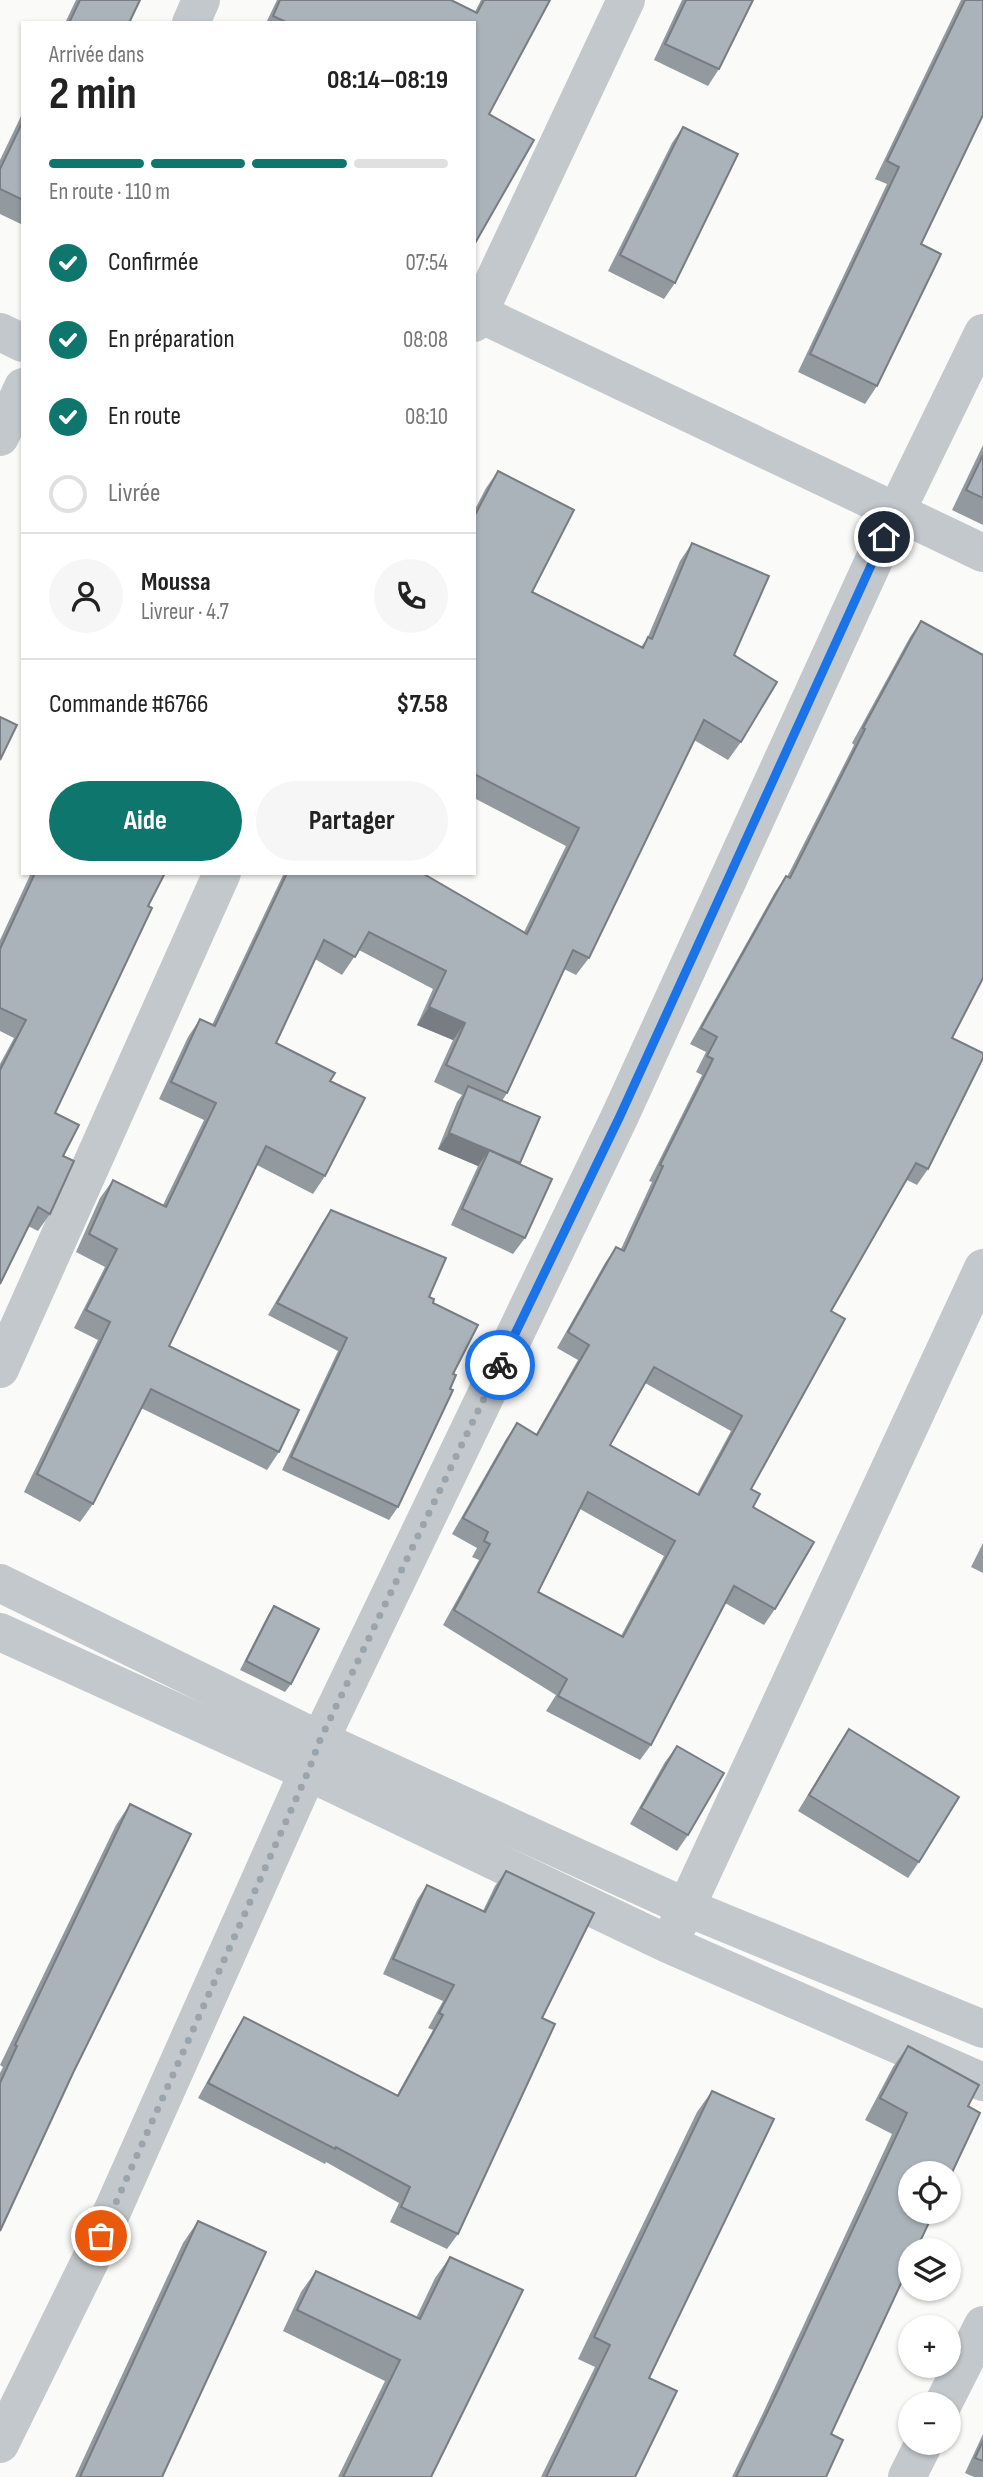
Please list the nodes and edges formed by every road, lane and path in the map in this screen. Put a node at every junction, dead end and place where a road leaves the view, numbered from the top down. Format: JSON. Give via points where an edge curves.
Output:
{"nodes":[{"id":1,"x":201,"y":0,"type":"edge"},
{"id":2,"x":626,"y":0,"type":"edge"},
{"id":3,"x":192,"y":21,"type":"edge"},
{"id":4,"x":476,"y":316,"type":"edge"},
{"id":5,"x":0,"y":332,"type":"edge"},
{"id":6,"x":983,"y":333,"type":"edge"},
{"id":7,"x":21,"y":342,"type":"edge"},
{"id":8,"x":21,"y":391,"type":"edge"},
{"id":9,"x":0,"y":437,"type":"edge"},
{"id":10,"x":896,"y":512,"type":"junction"},
{"id":11,"x":983,"y":553,"type":"edge"},
{"id":12,"x":221,"y":875,"type":"edge"},
{"id":13,"x":983,"y":1268,"type":"edge"},
{"id":14,"x":0,"y":1369,"type":"edge"},
{"id":15,"x":0,"y":1583,"type":"edge"},
{"id":16,"x":0,"y":1632,"type":"edge"},
{"id":17,"x":314,"y":1756,"type":"junction"},
{"id":18,"x":688,"y":1908,"type":"junction"},
{"id":19,"x":668,"y":1944,"type":"junction"},
{"id":20,"x":983,"y":2029,"type":"edge"},
{"id":21,"x":983,"y":2082,"type":"edge"},
{"id":22,"x":983,"y":2325,"type":"edge"},
{"id":23,"x":949,"y":2392,"type":"edge"},
{"id":24,"x":0,"y":2444,"type":"edge"},
{"id":25,"x":918,"y":2455,"type":"edge"},
{"id":26,"x":907,"y":2477,"type":"edge"}],
"edges":[{"from":1,"to":3,"type":"street"},
{"from":2,"to":4,"type":"street"},
{"from":4,"to":10,"type":"street"},
{"from":5,"to":7,"type":"street"},
{"from":6,"to":10,"type":"street"},
{"from":8,"to":9,"type":"street"},
{"from":10,"to":11,"type":"street"},
{"from":10,"to":17,"type":"street","via":[[620,1116]]},
{"from":12,"to":14,"type":"street"},
{"from":13,"to":18,"type":"street"},
{"from":15,"to":17,"type":"street"},
{"from":16,"to":17,"type":"street"},
{"from":17,"to":18,"type":"street"},
{"from":17,"to":19,"type":"street"},
{"from":17,"to":24,"type":"street","via":[[90,2261]]},
{"from":18,"to":19,"type":"street"},
{"from":18,"to":20,"type":"street"},
{"from":19,"to":21,"type":"street"},
{"from":22,"to":23,"type":"street"},
{"from":25,"to":26,"type":"street"}]}
